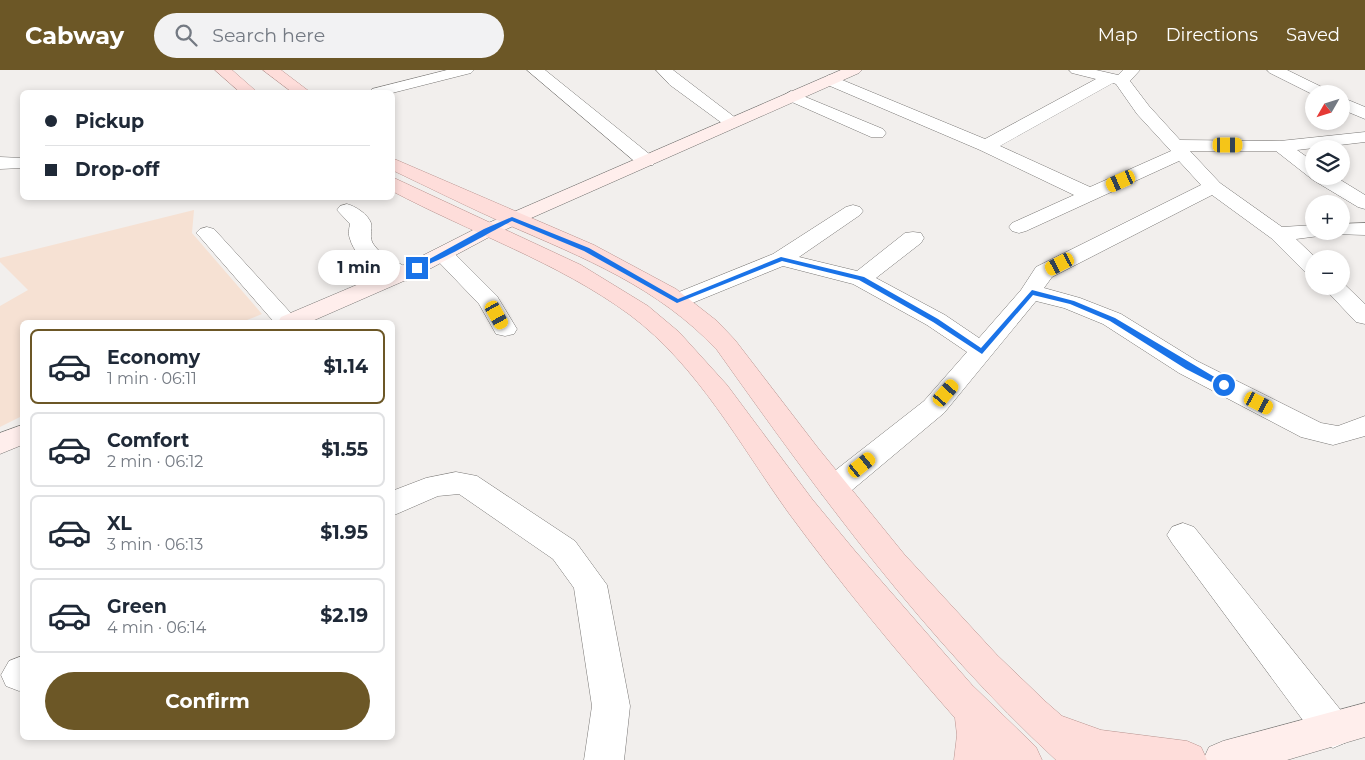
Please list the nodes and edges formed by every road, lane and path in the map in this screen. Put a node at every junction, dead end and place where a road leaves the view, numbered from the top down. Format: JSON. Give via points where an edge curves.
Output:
{"nodes":[{"id":1,"x":223,"y":70,"type":"edge"},
{"id":2,"x":253,"y":70,"type":"edge"},
{"id":3,"x":271,"y":70,"type":"edge"},
{"id":4,"x":466,"y":70,"type":"edge"},
{"id":5,"x":536,"y":70,"type":"edge"},
{"id":6,"x":664,"y":70,"type":"edge"},
{"id":7,"x":850,"y":70,"type":"edge"},
{"id":8,"x":1078,"y":70,"type":"edge"},
{"id":9,"x":1275,"y":70,"type":"edge"},
{"id":10,"x":206,"y":71,"type":"edge"},
{"id":11,"x":450,"y":73,"type":"junction"},
{"id":12,"x":1122,"y":76,"type":"edge"},
{"id":13,"x":829,"y":80,"type":"junction"},
{"id":14,"x":1306,"y":85,"type":"edge"},
{"id":15,"x":462,"y":86,"type":"dead end"},
{"id":16,"x":220,"y":88,"type":"dead end"},
{"id":17,"x":247,"y":90,"type":"edge"},
{"id":18,"x":278,"y":90,"type":"edge"},
{"id":19,"x":299,"y":90,"type":"edge"},
{"id":20,"x":386,"y":90,"type":"edge"},
{"id":21,"x":792,"y":96,"type":"junction"},
{"id":22,"x":1350,"y":106,"type":"edge"},
{"id":23,"x":1365,"y":114,"type":"edge"},
{"id":24,"x":732,"y":122,"type":"junction"},
{"id":25,"x":877,"y":133,"type":"dead end"},
{"id":26,"x":1365,"y":137,"type":"edge"},
{"id":27,"x":986,"y":146,"type":"junction"},
{"id":28,"x":1280,"y":146,"type":"junction"},
{"id":29,"x":395,"y":149,"type":"edge"},
{"id":30,"x":1178,"y":149,"type":"junction"},
{"id":31,"x":646,"y":161,"type":"junction"},
{"id":32,"x":0,"y":163,"type":"edge"},
{"id":33,"x":20,"y":163,"type":"edge"},
{"id":34,"x":395,"y":164,"type":"edge"},
{"id":35,"x":1305,"y":164,"type":"edge"},
{"id":36,"x":395,"y":185,"type":"edge"},
{"id":37,"x":1335,"y":185,"type":"edge"},
{"id":38,"x":1213,"y":187,"type":"junction"},
{"id":39,"x":457,"y":191,"type":"junction"},
{"id":40,"x":395,"y":194,"type":"edge"},
{"id":41,"x":1091,"y":195,"type":"junction"},
{"id":42,"x":419,"y":198,"type":"junction"},
{"id":43,"x":1365,"y":203,"type":"edge"},
{"id":44,"x":347,"y":210,"type":"dead end"},
{"id":45,"x":853,"y":212,"type":"dead end"},
{"id":46,"x":512,"y":219,"type":"junction"},
{"id":47,"x":1019,"y":227,"type":"dead end"},
{"id":48,"x":1365,"y":229,"type":"edge"},
{"id":49,"x":1350,"y":230,"type":"edge"},
{"id":50,"x":486,"y":231,"type":"junction"},
{"id":51,"x":1305,"y":232,"type":"edge"},
{"id":52,"x":207,"y":233,"type":"dead end"},
{"id":53,"x":1278,"y":234,"type":"junction"},
{"id":54,"x":913,"y":238,"type":"dead end"},
{"id":55,"x":444,"y":256,"type":"junction"},
{"id":56,"x":781,"y":259,"type":"junction"},
{"id":57,"x":1305,"y":260,"type":"edge"},
{"id":58,"x":403,"y":275,"type":"junction"},
{"id":59,"x":862,"y":279,"type":"junction"},
{"id":60,"x":1032,"y":292,"type":"junction"},
{"id":61,"x":1342,"y":295,"type":"edge"},
{"id":62,"x":677,"y":301,"type":"junction"},
{"id":63,"x":1365,"y":317,"type":"edge"},
{"id":64,"x":286,"y":320,"type":"edge"},
{"id":65,"x":293,"y":320,"type":"edge"},
{"id":66,"x":505,"y":329,"type":"dead end"},
{"id":67,"x":982,"y":352,"type":"junction"},
{"id":68,"x":1365,"y":425,"type":"edge"},
{"id":69,"x":20,"y":435,"type":"edge"},
{"id":70,"x":0,"y":444,"type":"edge"},
{"id":71,"x":834,"y":488,"type":"junction"},
{"id":72,"x":395,"y":503,"type":"edge"},
{"id":73,"x":1183,"y":535,"type":"dead end"},
{"id":74,"x":973,"y":714,"type":"junction"},
{"id":75,"x":1038,"y":722,"type":"junction"},
{"id":76,"x":1349,"y":725,"type":"edge"},
{"id":77,"x":604,"y":760,"type":"edge"},
{"id":78,"x":974,"y":760,"type":"edge"},
{"id":79,"x":1022,"y":760,"type":"edge"},
{"id":80,"x":1084,"y":760,"type":"edge"},
{"id":81,"x":1188,"y":760,"type":"edge"},
{"id":82,"x":1223,"y":760,"type":"edge"}],
"edges":[{"from":1,"to":17,"type":"main road"},
{"from":2,"to":18,"type":"main road"},
{"from":3,"to":19,"type":"main road"},
{"from":4,"to":11,"type":"street"},
{"from":5,"to":31,"type":"street"},
{"from":6,"to":24,"type":"street"},
{"from":7,"to":13,"type":"street"},
{"from":8,"to":12,"type":"street"},
{"from":9,"to":14,"type":"street"},
{"from":10,"to":16,"type":"main road"},
{"from":11,"to":15,"type":"street"},
{"from":11,"to":20,"type":"street"},
{"from":12,"to":27,"type":"street"},
{"from":12,"to":30,"type":"street","via":[[1143,110]]},
{"from":13,"to":21,"type":"street"},
{"from":13,"to":27,"type":"street"},
{"from":21,"to":24,"type":"street"},
{"from":21,"to":25,"type":"street"},
{"from":22,"to":23,"type":"street"},
{"from":24,"to":31,"type":"street"},
{"from":26,"to":28,"type":"street"},
{"from":27,"to":41,"type":"street"},
{"from":28,"to":30,"type":"street"},
{"from":28,"to":35,"type":"street"},
{"from":29,"to":39,"type":"main road","via":[[447,178]]},
{"from":30,"to":38,"type":"street"},
{"from":30,"to":41,"type":"street"},
{"from":31,"to":46,"type":"street"},
{"from":32,"to":33,"type":"street"},
{"from":34,"to":39,"type":"main road"},
{"from":36,"to":42,"type":"main road"},
{"from":37,"to":43,"type":"street"},
{"from":38,"to":53,"type":"street"},
{"from":38,"to":60,"type":"street","via":[[1044,272]]},
{"from":39,"to":46,"type":"main road"},
{"from":40,"to":42,"type":"main road"},
{"from":41,"to":47,"type":"street"},
{"from":42,"to":50,"type":"main road"},
{"from":44,"to":58,"type":"street","via":[[360,222],[359,233],[370,254]]},
{"from":45,"to":56,"type":"street"},
{"from":46,"to":50,"type":"street"},
{"from":46,"to":62,"type":"main road","via":[[586,250]]},
{"from":48,"to":49,"type":"street"},
{"from":50,"to":55,"type":"street"},
{"from":50,"to":74,"type":"main road","via":[[557,260],[624,299],[670,336],[806,515]]},
{"from":51,"to":53,"type":"street"},
{"from":52,"to":64,"type":"street"},
{"from":53,"to":57,"type":"street"},
{"from":54,"to":59,"type":"street"},
{"from":55,"to":58,"type":"street"},
{"from":55,"to":66,"type":"street","via":[[489,301]]},
{"from":56,"to":59,"type":"street"},
{"from":56,"to":62,"type":"street"},
{"from":58,"to":65,"type":"street"},
{"from":59,"to":67,"type":"street","via":[[936,320]]},
{"from":60,"to":67,"type":"street"},
{"from":60,"to":68,"type":"street","via":[[1072,303],[1112,320],[1188,367],[1311,430],[1338,437]]},
{"from":61,"to":63,"type":"street"},
{"from":62,"to":71,"type":"main road","via":[[726,345]]},
{"from":67,"to":71,"type":"street","via":[[934,407]]},
{"from":69,"to":70,"type":"street"},
{"from":71,"to":75,"type":"main road","via":[[928,603]]},
{"from":72,"to":77,"type":"street","via":[[426,487],[452,482],[466,484],[564,550],[590,585],[611,706]]},
{"from":73,"to":76,"type":"street"},
{"from":74,"to":78,"type":"main road","via":[[976,734]]},
{"from":74,"to":79,"type":"main road"},
{"from":75,"to":80,"type":"main road"},
{"from":75,"to":81,"type":"main road","via":[[1101,748]]},
{"from":76,"to":82,"type":"street"}]}
